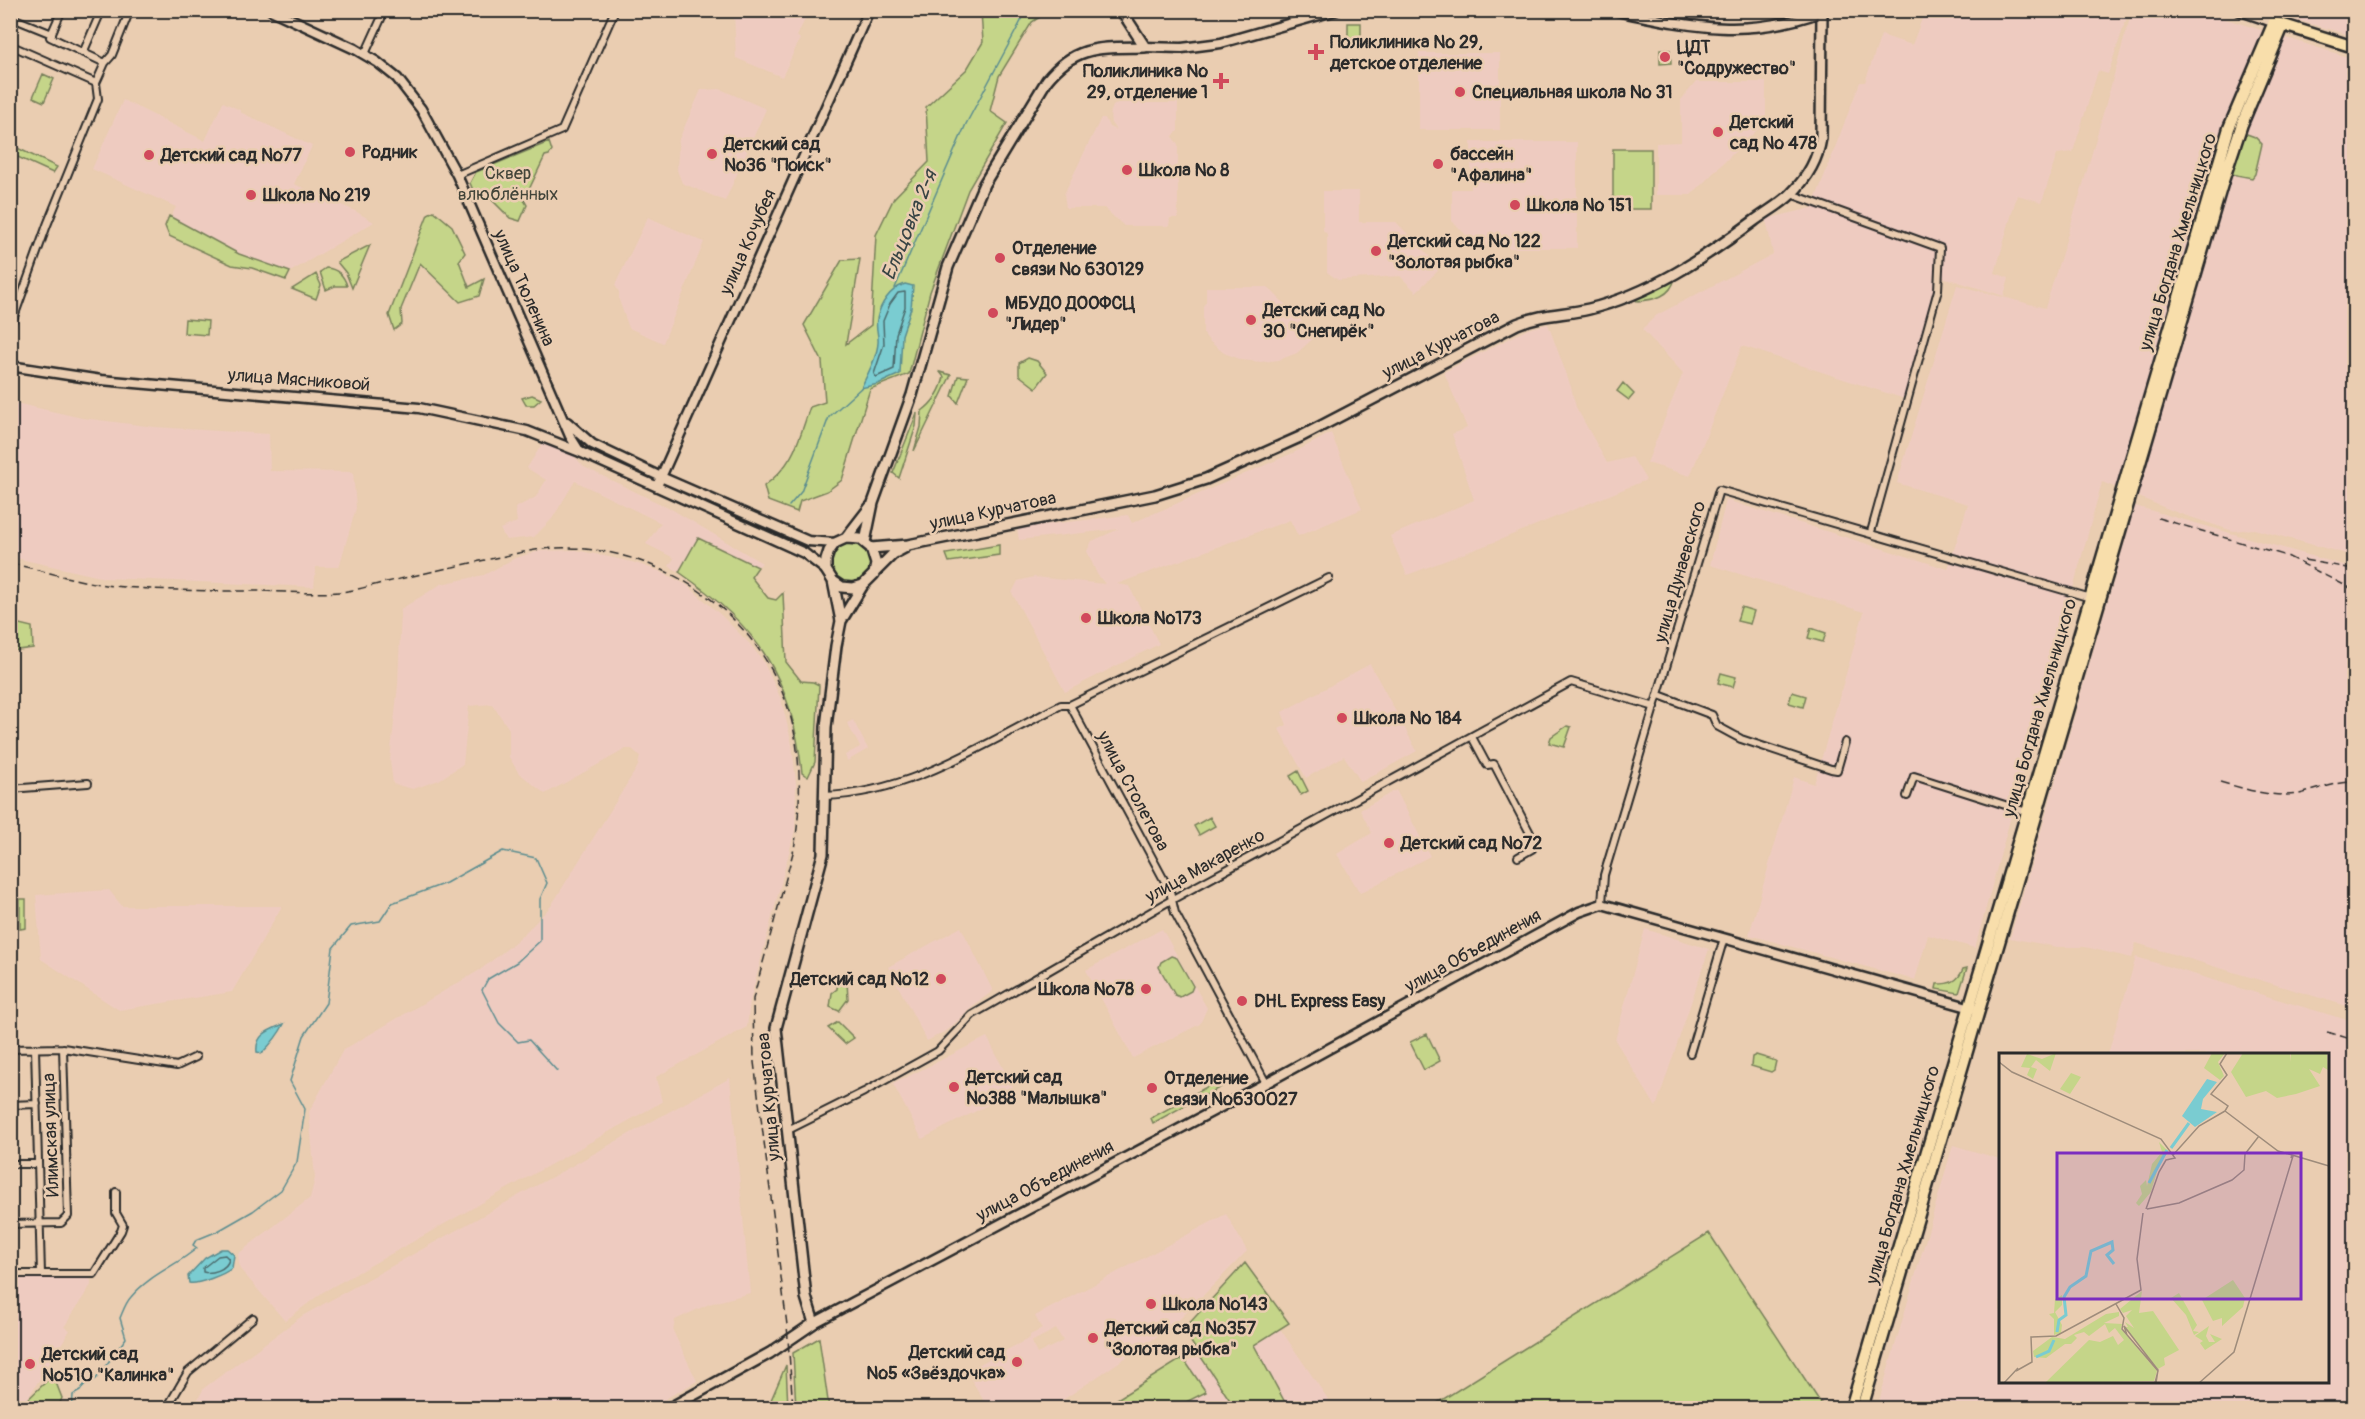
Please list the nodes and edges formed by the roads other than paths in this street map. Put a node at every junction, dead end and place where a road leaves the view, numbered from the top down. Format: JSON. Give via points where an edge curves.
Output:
{"nodes":[{"id":1,"x":62,"y":10,"type":"edge"},
{"id":2,"x":88,"y":10,"type":"edge"},
{"id":3,"x":130,"y":10,"type":"edge"},
{"id":4,"x":271,"y":10,"type":"edge"},
{"id":5,"x":385,"y":10,"type":"edge"},
{"id":6,"x":615,"y":10,"type":"edge"},
{"id":7,"x":869,"y":10,"type":"edge"},
{"id":8,"x":1337,"y":10,"type":"edge"},
{"id":9,"x":1612,"y":10,"type":"edge"},
{"id":10,"x":2239,"y":10,"type":"edge"},
{"id":11,"x":1822,"y":11,"type":"edge"},
{"id":12,"x":1126,"y":12,"type":"edge"},
{"id":13,"x":10,"y":17,"type":"edge"},
{"id":14,"x":2279,"y":24,"type":"junction"},
{"id":15,"x":52,"y":34,"type":"junction"},
{"id":16,"x":10,"y":45,"type":"edge"},
{"id":17,"x":1145,"y":47,"type":"junction"},
{"id":18,"x":2355,"y":48,"type":"edge"},
{"id":19,"x":83,"y":53,"type":"junction"},
{"id":20,"x":365,"y":54,"type":"junction"},
{"id":21,"x":105,"y":63,"type":"junction"},
{"id":22,"x":96,"y":83,"type":"junction"},
{"id":23,"x":457,"y":175,"type":"junction"},
{"id":24,"x":1791,"y":194,"type":"junction"},
{"id":25,"x":10,"y":328,"type":"edge"},
{"id":26,"x":10,"y":366,"type":"edge"},
{"id":27,"x":565,"y":420,"type":"junction"},
{"id":28,"x":580,"y":452,"type":"junction"},
{"id":29,"x":661,"y":477,"type":"junction"},
{"id":30,"x":657,"y":486,"type":"junction"},
{"id":31,"x":873,"y":502,"type":"junction"},
{"id":32,"x":1871,"y":532,"type":"junction"},
{"id":33,"x":846,"y":538,"type":"junction"},
{"id":34,"x":835,"y":543,"type":"junction"},
{"id":35,"x":868,"y":545,"type":"junction"},
{"id":36,"x":908,"y":546,"type":"junction"},
{"id":37,"x":826,"y":570,"type":"junction"},
{"id":38,"x":874,"y":574,"type":"junction"},
{"id":39,"x":1329,"y":578,"type":"dead end"},
{"id":40,"x":833,"y":581,"type":"junction"},
{"id":41,"x":863,"y":585,"type":"junction"},
{"id":42,"x":2095,"y":599,"type":"junction"},
{"id":43,"x":841,"y":621,"type":"junction"},
{"id":44,"x":1659,"y":695,"type":"junction"},
{"id":45,"x":1070,"y":705,"type":"junction"},
{"id":46,"x":1655,"y":707,"type":"junction"},
{"id":47,"x":1472,"y":737,"type":"junction"},
{"id":48,"x":1845,"y":742,"type":"dead end"},
{"id":49,"x":88,"y":783,"type":"dead end"},
{"id":50,"x":10,"y":789,"type":"edge"},
{"id":51,"x":824,"y":796,"type":"junction"},
{"id":52,"x":1907,"y":796,"type":"dead end"},
{"id":53,"x":2027,"y":812,"type":"junction"},
{"id":54,"x":1518,"y":857,"type":"dead end"},
{"id":55,"x":1173,"y":899,"type":"junction"},
{"id":56,"x":1602,"y":904,"type":"junction"},
{"id":57,"x":1724,"y":938,"type":"junction"},
{"id":58,"x":1974,"y":1009,"type":"junction"},
{"id":59,"x":35,"y":1048,"type":"junction"},
{"id":60,"x":63,"y":1048,"type":"junction"},
{"id":61,"x":10,"y":1049,"type":"edge"},
{"id":62,"x":1690,"y":1053,"type":"dead end"},
{"id":63,"x":196,"y":1057,"type":"dead end"},
{"id":64,"x":1266,"y":1083,"type":"junction"},
{"id":65,"x":37,"y":1104,"type":"junction"},
{"id":66,"x":10,"y":1105,"type":"edge"},
{"id":67,"x":788,"y":1130,"type":"junction"},
{"id":68,"x":10,"y":1164,"type":"edge"},
{"id":69,"x":38,"y":1164,"type":"junction"},
{"id":70,"x":116,"y":1192,"type":"dead end"},
{"id":71,"x":40,"y":1223,"type":"junction"},
{"id":72,"x":10,"y":1224,"type":"edge"},
{"id":73,"x":1900,"y":1259,"type":"junction"},
{"id":74,"x":10,"y":1274,"type":"edge"},
{"id":75,"x":41,"y":1274,"type":"junction"},
{"id":76,"x":253,"y":1318,"type":"dead end"},
{"id":77,"x":814,"y":1323,"type":"junction"},
{"id":78,"x":167,"y":1408,"type":"edge"},
{"id":79,"x":670,"y":1408,"type":"edge"},
{"id":80,"x":1851,"y":1408,"type":"edge"},
{"id":81,"x":1862,"y":1408,"type":"edge"}],
"edges":[{"from":1,"to":15,"type":"street"},
{"from":2,"to":19,"type":"street","via":[[99,16]]},
{"from":3,"to":21,"type":"street"},
{"from":4,"to":20,"type":"street","name":"улица Тюленина"},
{"from":5,"to":20,"type":"street"},
{"from":6,"to":23,"type":"street","via":[[562,130]]},
{"from":7,"to":29,"type":"street","name":"улица Кочубея"},
{"from":8,"to":17,"type":"street","via":[[1221,43]]},
{"from":9,"to":11,"type":"street","via":[[1696,28],[1770,27]]},
{"from":10,"to":14,"type":"main road"},
{"from":11,"to":24,"type":"main road","name":"улица Курчатова","via":[[1820,150],[1808,174]]},
{"from":12,"to":17,"type":"main road"},
{"from":13,"to":15,"type":"street"},
{"from":14,"to":18,"type":"highway"},
{"from":14,"to":42,"type":"highway","name":"улица Богдана Хмельницкого","via":[[2225,157]]},
{"from":15,"to":19,"type":"street","via":[[50,38]]},
{"from":16,"to":22,"type":"street"},
{"from":17,"to":31,"type":"main road","via":[[1101,49],[1069,58],[1047,80],[1011,138],[984,184],[948,267],[912,395]]},
{"from":19,"to":21,"type":"street"},
{"from":20,"to":23,"type":"street","name":"улица Тюленина","via":[[397,78],[421,109]]},
{"from":21,"to":22,"type":"street"},
{"from":22,"to":25,"type":"street","via":[[98,99]]},
{"from":23,"to":27,"type":"street","name":"улица Тюленина"},
{"from":24,"to":32,"type":"street","via":[[1940,248],[1938,290]]},
{"from":24,"to":36,"type":"main road","name":"улица Курчатова","via":[[1679,271],[1588,309],[1554,313],[1517,324],[1300,437],[1206,479],[1155,495]]},
{"from":26,"to":28,"type":"street","name":"улица Мясниковой","via":[[101,380],[419,408],[527,431]]},
{"from":27,"to":28,"type":"street"},
{"from":27,"to":29,"type":"street","via":[[592,444]]},
{"from":28,"to":30,"type":"street","name":"улица Мясниковой"},
{"from":29,"to":30,"type":"street","name":"улица Кочубея"},
{"from":29,"to":34,"type":"street","via":[[808,541]]},
{"from":30,"to":37,"type":"street","name":"улица Мясниковой","via":[[804,553]]},
{"from":31,"to":33,"type":"main road"},
{"from":31,"to":35,"type":"main road"},
{"from":32,"to":42,"type":"street","name":"улица Дунаевского"},
{"from":32,"to":44,"type":"street","name":"улица Дунаевского","via":[[1719,490]]},
{"from":33,"to":34,"type":"main road"},
{"from":33,"to":35,"type":"main road"},
{"from":34,"to":37,"type":"main road","via":[[829,551]]},
{"from":35,"to":36,"type":"main road","name":"улица Курчатова"},
{"from":35,"to":38,"type":"main road","via":[[875,557]]},
{"from":36,"to":38,"type":"main road","via":[[893,554]]},
{"from":37,"to":40,"type":"main road"},
{"from":38,"to":41,"type":"main road"},
{"from":39,"to":45,"type":"street"},
{"from":40,"to":41,"type":"main road","via":[[842,587]]},
{"from":40,"to":43,"type":"main road","name":"улица Курчатова"},
{"from":41,"to":43,"type":"main road","name":"улица Курчатова"},
{"from":42,"to":53,"type":"highway","name":"улица Богдана Хмельницкого"},
{"from":42,"to":58,"type":"highway","name":"улица Богдана Хмельницкого"},
{"from":43,"to":51,"type":"main road","name":"улица Курчатова","via":[[830,679]]},
{"from":44,"to":46,"type":"street","name":"улица Дунаевского"},
{"from":44,"to":48,"type":"street","via":[[1712,715],[1717,726],[1741,739],[1831,769],[1837,770]]},
{"from":45,"to":51,"type":"street","via":[[1061,705],[917,777],[875,789]]},
{"from":45,"to":55,"type":"street","name":"улица Столетова"},
{"from":46,"to":47,"type":"street","name":"улица Макаренко","via":[[1571,682]]},
{"from":46,"to":56,"type":"street","name":"улица Дунаевского","via":[[1604,875]]},
{"from":47,"to":54,"type":"street","via":[[1487,765],[1494,764],[1530,833],[1532,849]]},
{"from":47,"to":55,"type":"street","name":"улица Макаренко"},
{"from":49,"to":50,"type":"street"},
{"from":51,"to":67,"type":"main road","name":"улица Курчатова","via":[[824,854],[777,1029]]},
{"from":52,"to":53,"type":"street","via":[[1914,776]]},
{"from":53,"to":58,"type":"highway","name":"улица Богдана Хмельницкого"},
{"from":55,"to":64,"type":"street","name":"улица Столетова","via":[[1174,913]]},
{"from":55,"to":67,"type":"street","name":"улица Макаренко","via":[[972,1015],[938,1051]]},
{"from":56,"to":57,"type":"street"},
{"from":56,"to":64,"type":"street","name":"улица Объединения","via":[[1579,912]]},
{"from":57,"to":58,"type":"street"},
{"from":57,"to":62,"type":"street"},
{"from":58,"to":73,"type":"highway","name":"улица Богдана Хмельницкого"},
{"from":59,"to":60,"type":"street"},
{"from":59,"to":61,"type":"street"},
{"from":59,"to":65,"type":"street"},
{"from":60,"to":63,"type":"street","via":[[177,1066]]},
{"from":60,"to":71,"type":"street","name":"Илимская улица","via":[[69,1207],[66,1220],[61,1223]]},
{"from":64,"to":77,"type":"street","name":"улица Объединения"},
{"from":65,"to":66,"type":"street"},
{"from":65,"to":69,"type":"street"},
{"from":67,"to":77,"type":"main road","name":"улица Курчатова","via":[[806,1297]]},
{"from":68,"to":69,"type":"street"},
{"from":69,"to":71,"type":"street"},
{"from":70,"to":75,"type":"street","via":[[116,1214],[122,1231],[94,1274]]},
{"from":71,"to":72,"type":"street"},
{"from":71,"to":75,"type":"street"},
{"from":73,"to":80,"type":"highway","name":"улица Богдана Хмельницкого"},
{"from":73,"to":81,"type":"highway","name":"улица Богдана Хмельницкого"},
{"from":74,"to":75,"type":"street"},
{"from":76,"to":78,"type":"street","via":[[188,1372]]},
{"from":77,"to":79,"type":"main road","name":"улица Объединения","via":[[770,1353]]}]}
